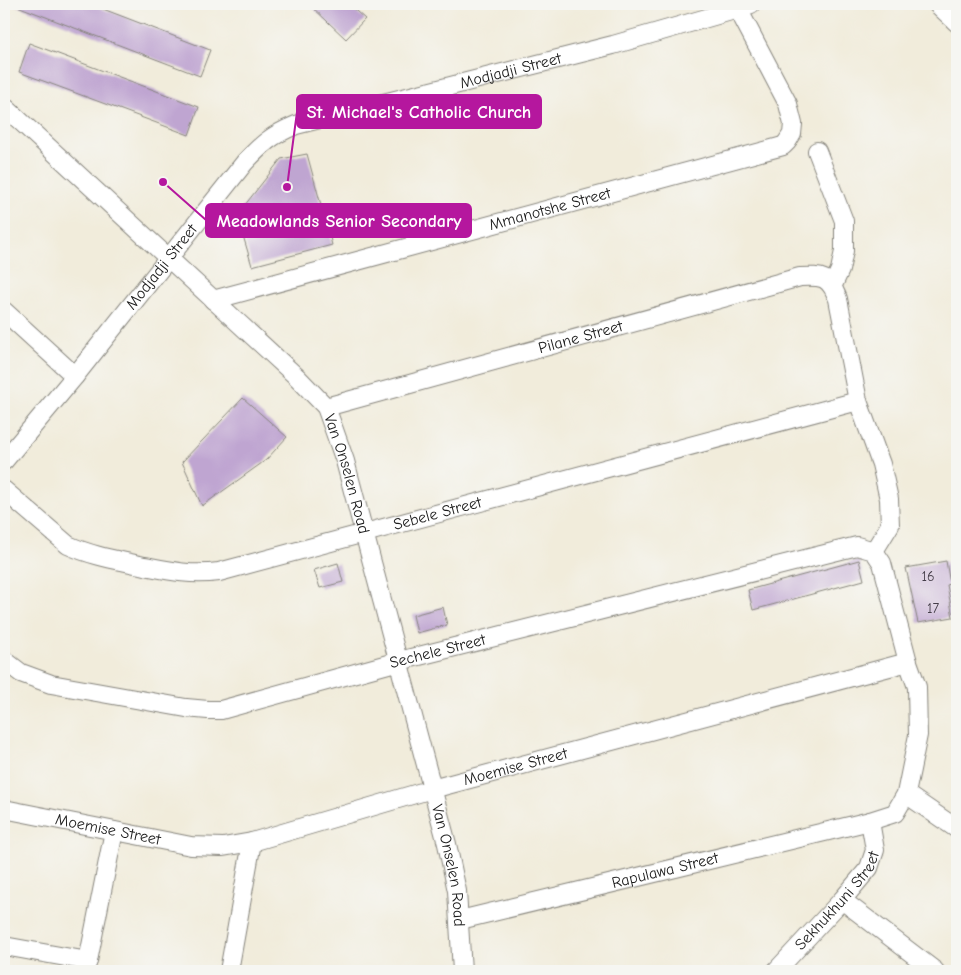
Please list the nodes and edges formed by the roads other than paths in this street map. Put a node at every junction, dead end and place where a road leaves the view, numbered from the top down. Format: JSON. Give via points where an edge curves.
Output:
{"nodes":[{"id":1,"x":937,"y":4,"type":"edge"},
{"id":2,"x":740,"y":6,"type":"edge"},
{"id":3,"x":957,"y":23,"type":"edge"},
{"id":4,"x":4,"y":106,"type":"edge"},
{"id":5,"x":817,"y":151,"type":"dead end"},
{"id":6,"x":168,"y":259,"type":"junction"},
{"id":7,"x":832,"y":284,"type":"junction"},
{"id":8,"x":213,"y":300,"type":"junction"},
{"id":9,"x":4,"y":311,"type":"edge"},
{"id":10,"x":74,"y":376,"type":"junction"},
{"id":11,"x":858,"y":401,"type":"junction"},
{"id":12,"x":326,"y":407,"type":"junction"},
{"id":13,"x":4,"y":461,"type":"edge"},
{"id":14,"x":4,"y":490,"type":"edge"},
{"id":15,"x":364,"y":533,"type":"junction"},
{"id":16,"x":874,"y":551,"type":"junction"},
{"id":17,"x":4,"y":660,"type":"edge"},
{"id":18,"x":399,"y":661,"type":"junction"},
{"id":19,"x":908,"y":662,"type":"junction"},
{"id":20,"x":432,"y":789,"type":"junction"},
{"id":21,"x":906,"y":794,"type":"junction"},
{"id":22,"x":4,"y":810,"type":"edge"},
{"id":23,"x":870,"y":821,"type":"junction"},
{"id":24,"x":957,"y":829,"type":"edge"},
{"id":25,"x":114,"y":830,"type":"junction"},
{"id":26,"x":252,"y":842,"type":"junction"},
{"id":27,"x":842,"y":900,"type":"junction"},
{"id":28,"x":460,"y":920,"type":"junction"},
{"id":29,"x":4,"y":946,"type":"edge"},
{"id":30,"x":86,"y":966,"type":"edge"},
{"id":31,"x":228,"y":971,"type":"edge"},
{"id":32,"x":462,"y":971,"type":"edge"},
{"id":33,"x":776,"y":971,"type":"edge"},
{"id":34,"x":935,"y":971,"type":"edge"}],
"edges":[{"from":1,"to":3,"type":"street"},
{"from":2,"to":6,"type":"street","name":"Modjadji Street","via":[[613,45],[296,125],[277,133],[245,162]]},
{"from":2,"to":8,"type":"street","name":"Mmanotshe Street","via":[[788,104],[794,124],[792,134],[783,146]]},
{"from":4,"to":6,"type":"street","name":"Van Onselen Road"},
{"from":5,"to":7,"type":"street","via":[[844,221],[844,251],[840,270]]},
{"from":6,"to":8,"type":"street","name":"Van Onselen Road"},
{"from":6,"to":10,"type":"street","name":"Modjadji Street"},
{"from":7,"to":11,"type":"street","via":[[838,299]]},
{"from":7,"to":12,"type":"street","name":"Pilane Street","via":[[819,276],[800,277]]},
{"from":8,"to":12,"type":"street","name":"Van Onselen Road"},
{"from":9,"to":10,"type":"street"},
{"from":10,"to":13,"type":"street","name":"Modjadji Street"},
{"from":11,"to":15,"type":"street","name":"Sebele Street"},
{"from":11,"to":16,"type":"street","via":[[881,464],[889,499],[890,524]]},
{"from":12,"to":15,"type":"street","name":"Van Onselen Road","via":[[340,443]]},
{"from":14,"to":15,"type":"street","name":"Sebele Street","via":[[74,548],[105,558],[184,574],[219,572]]},
{"from":15,"to":18,"type":"street","name":"Van Onselen Road"},
{"from":16,"to":18,"type":"street","name":"Sechele Street","via":[[857,546]]},
{"from":16,"to":19,"type":"street","via":[[882,563]]},
{"from":17,"to":18,"type":"street","name":"Sechele Street","via":[[21,673],[51,684],[208,710],[221,710]]},
{"from":18,"to":20,"type":"street","name":"Van Onselen Road"},
{"from":19,"to":20,"type":"street","name":"Moemise Street"},
{"from":19,"to":21,"type":"street","via":[[917,687],[918,735]]},
{"from":20,"to":26,"type":"street","name":"Moemise Street"},
{"from":20,"to":28,"type":"street","name":"Van Onselen Road","via":[[448,844]]},
{"from":21,"to":23,"type":"street","via":[[895,812]]},
{"from":21,"to":24,"type":"street"},
{"from":22,"to":25,"type":"street","name":"Moemise Street"},
{"from":23,"to":27,"type":"street","name":"Sekhukhuni Street","via":[[875,850],[869,868]]},
{"from":23,"to":28,"type":"street","name":"Rapulawa Street"},
{"from":25,"to":26,"type":"street","name":"Moemise Street","via":[[199,846],[223,847]]},
{"from":25,"to":30,"type":"street"},
{"from":26,"to":31,"type":"street"},
{"from":27,"to":33,"type":"street","name":"Sekhukhuni Street"},
{"from":27,"to":34,"type":"street"},
{"from":28,"to":32,"type":"street","name":"Van Onselen Road"},
{"from":29,"to":30,"type":"street"}]}
